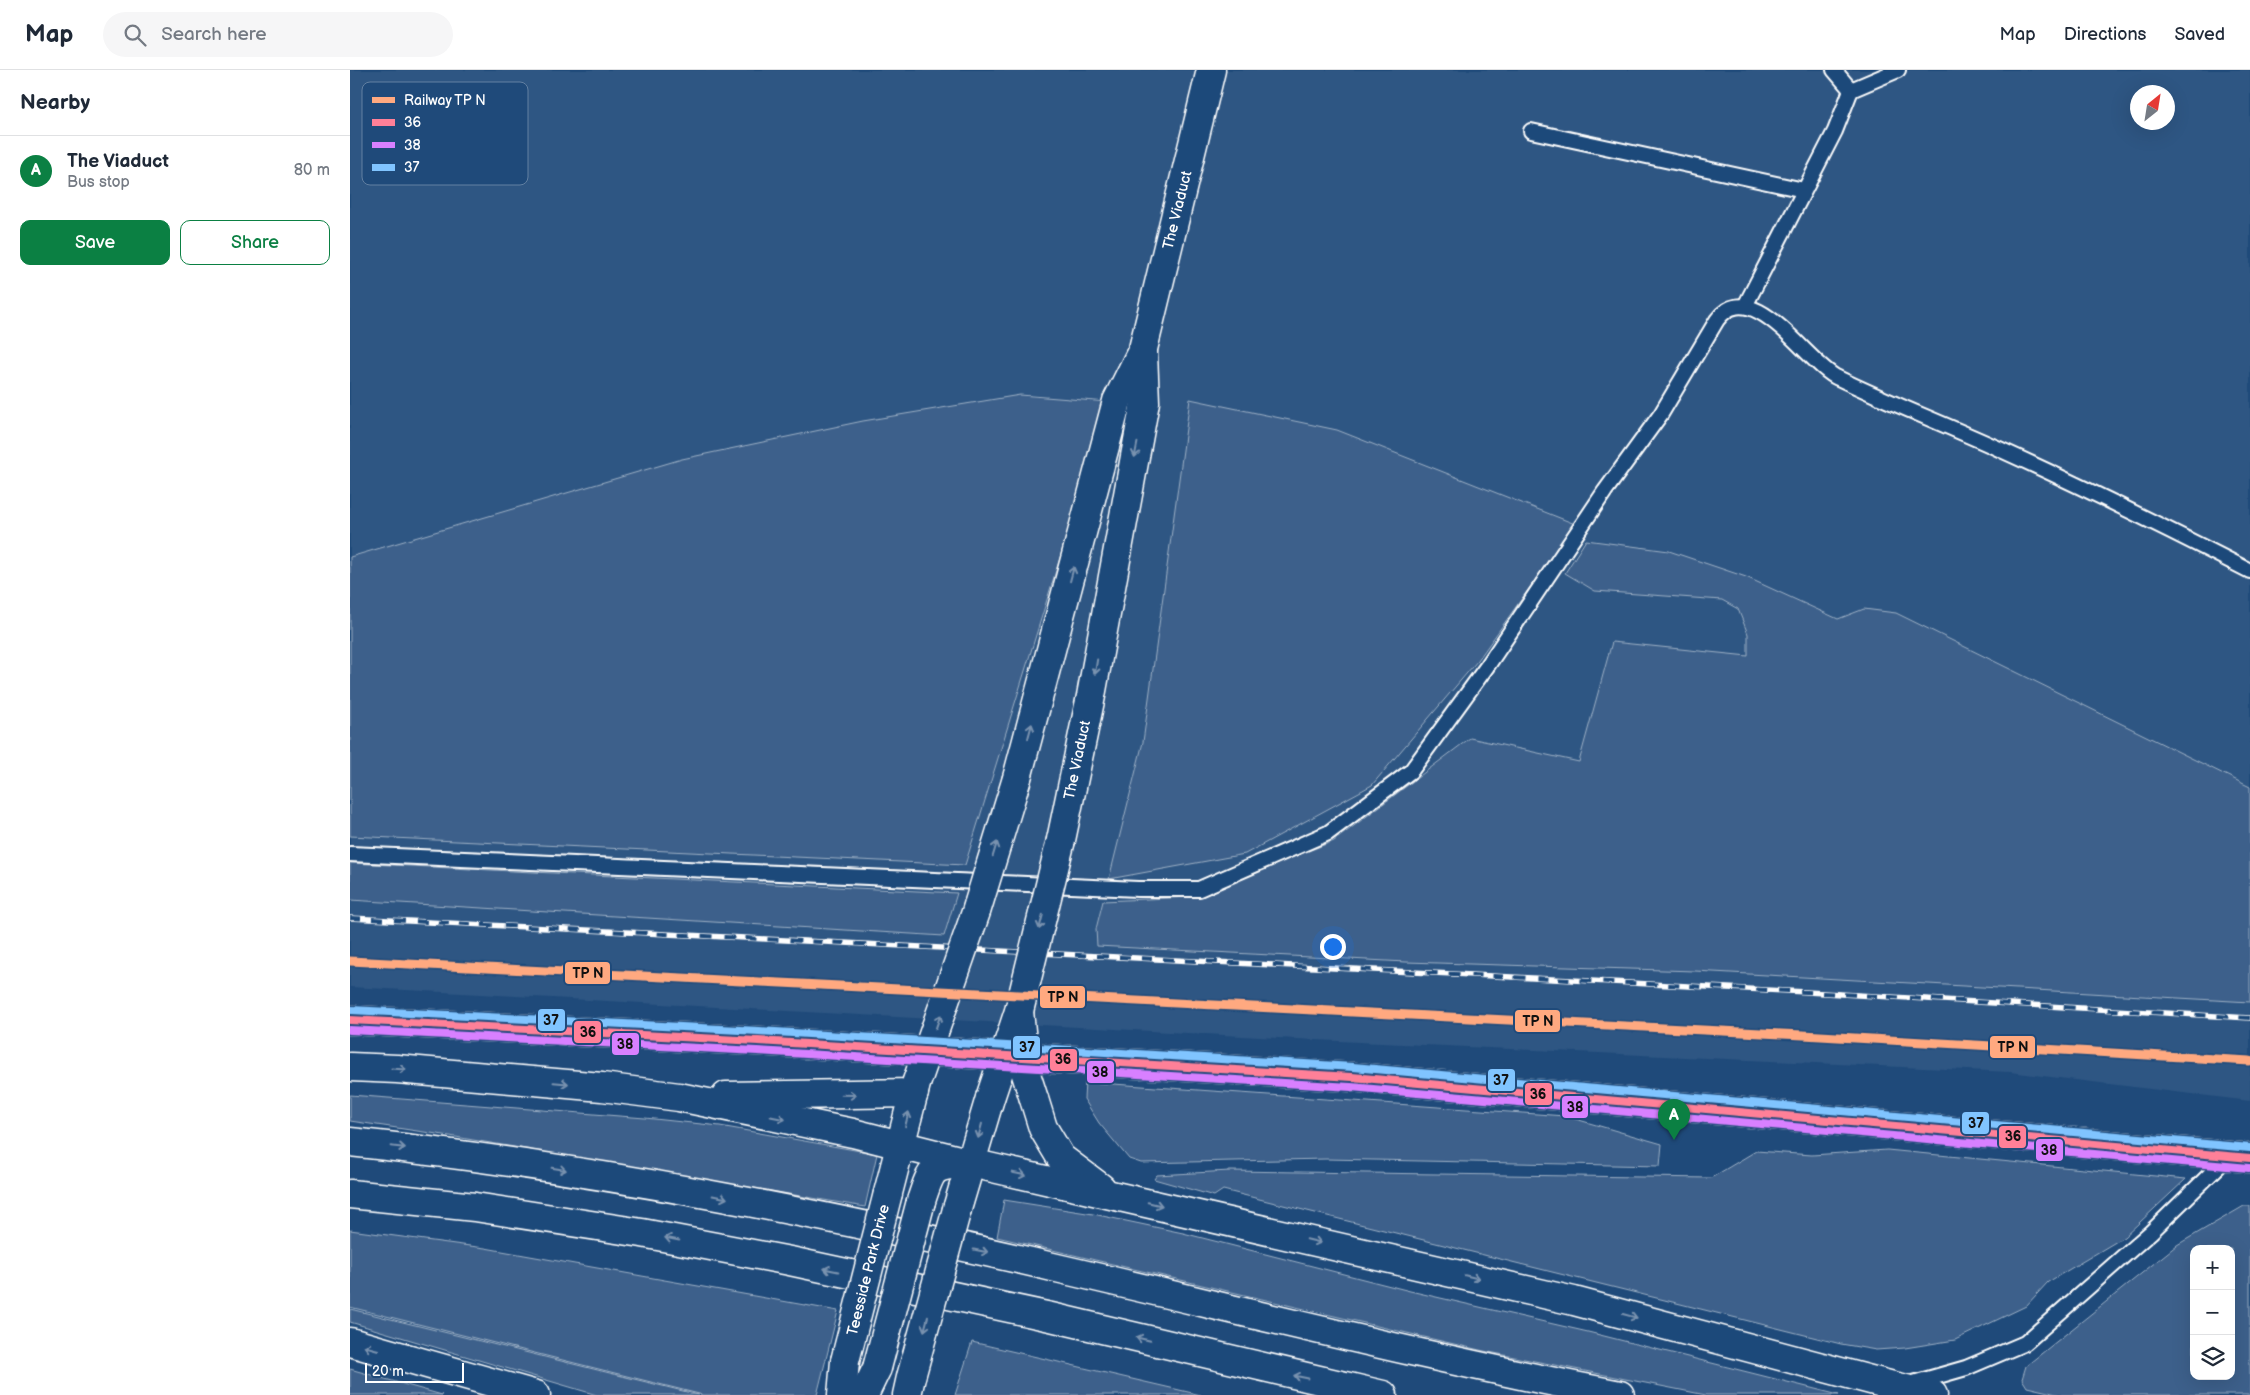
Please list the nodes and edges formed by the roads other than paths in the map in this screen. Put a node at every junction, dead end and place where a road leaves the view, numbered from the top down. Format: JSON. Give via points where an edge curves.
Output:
{"nodes":[{"id":1,"x":1211,"y":70,"type":"edge"},
{"id":2,"x":1834,"y":70,"type":"edge"},
{"id":3,"x":1898,"y":70,"type":"edge"},
{"id":4,"x":1851,"y":90,"type":"junction"},
{"id":5,"x":1531,"y":131,"type":"dead end"},
{"id":6,"x":1804,"y":190,"type":"junction"},
{"id":7,"x":1745,"y":306,"type":"junction"},
{"id":8,"x":1143,"y":349,"type":"junction"},
{"id":9,"x":2250,"y":570,"type":"edge"},
{"id":10,"x":350,"y":854,"type":"edge"},
{"id":11,"x":1019,"y":1011,"type":"junction"},
{"id":12,"x":350,"y":1020,"type":"edge"},
{"id":13,"x":350,"y":1067,"type":"edge"},
{"id":14,"x":915,"y":1088,"type":"junction"},
{"id":15,"x":679,"y":1097,"type":"junction"},
{"id":16,"x":350,"y":1142,"type":"edge"},
{"id":17,"x":900,"y":1145,"type":"junction"},
{"id":18,"x":2239,"y":1157,"type":"edge"},
{"id":19,"x":972,"y":1163,"type":"junction"},
{"id":20,"x":1108,"y":1193,"type":"junction"},
{"id":21,"x":350,"y":1194,"type":"edge"},
{"id":22,"x":350,"y":1342,"type":"edge"},
{"id":23,"x":909,"y":1386,"type":"edge"},
{"id":24,"x":1897,"y":1388,"type":"junction"},
{"id":25,"x":536,"y":1395,"type":"edge"},
{"id":26,"x":842,"y":1395,"type":"edge"},
{"id":27,"x":864,"y":1395,"type":"edge"},
{"id":28,"x":1383,"y":1395,"type":"edge"},
{"id":29,"x":1620,"y":1395,"type":"edge"},
{"id":30,"x":1933,"y":1395,"type":"edge"}],
"edges":[{"from":1,"to":8,"type":"main road","name":"The Viaduct"},
{"from":2,"to":4,"type":"lane"},
{"from":3,"to":4,"type":"lane"},
{"from":4,"to":6,"type":"lane"},
{"from":5,"to":6,"type":"lane"},
{"from":6,"to":7,"type":"lane"},
{"from":7,"to":9,"type":"lane","via":[[1768,317],[1835,377],[2006,452]]},
{"from":7,"to":10,"type":"lane","via":[[1735,306],[1722,313],[1660,414],[1488,665],[1411,771],[1328,833],[1199,889],[1138,889]]},
{"from":8,"to":11,"type":"main road","name":"The Viaduct","one_way":true,"bridge":true,"via":[[1145,402],[1091,696],[1061,840]]},
{"from":14,"to":8,"type":"main road","name":"The Viaduct","one_way":true,"bridge":true,"via":[[976,912],[1017,778],[1117,401]]},
{"from":11,"to":19,"type":"main road","name":"The Viaduct","one_way":true,"bridge":true},
{"from":11,"to":20,"type":"main road","bridge":true,"via":[[1025,1071],[1043,1128],[1061,1158]]},
{"from":12,"to":18,"type":"main road","via":[[1352,1077]]},
{"from":13,"to":15,"type":"main road","one_way":true,"via":[[602,1087]]},
{"from":15,"to":14,"type":"main road","one_way":true},
{"from":17,"to":14,"type":"main road","name":"The Viaduct","one_way":true},
{"from":15,"to":17,"type":"main road","one_way":true},
{"from":16,"to":29,"type":"main road","one_way":true,"via":[[458,1153],[804,1212],[1289,1324]]},
{"from":17,"to":19,"type":"main road"},
{"from":17,"to":26,"type":"main road","name":"Teesside Park Drive","bridge":true,"via":[[845,1361]]},
{"from":18,"to":24,"type":"lane","via":[[2025,1343],[1966,1368]]},
{"from":19,"to":20,"type":"main road","one_way":true},
{"from":19,"to":23,"type":"main road","one_way":true,"bridge":true},
{"from":19,"to":27,"type":"main road","bridge":true,"via":[[941,1166],[930,1175],[877,1368]]},
{"from":20,"to":24,"type":"main road","one_way":true,"via":[[1574,1301]]},
{"from":28,"to":21,"type":"main road","one_way":true,"via":[[1051,1317],[790,1261],[642,1233],[505,1212]]},
{"from":25,"to":22,"type":"main road","one_way":true},
{"from":24,"to":30,"type":"main road"}]}
